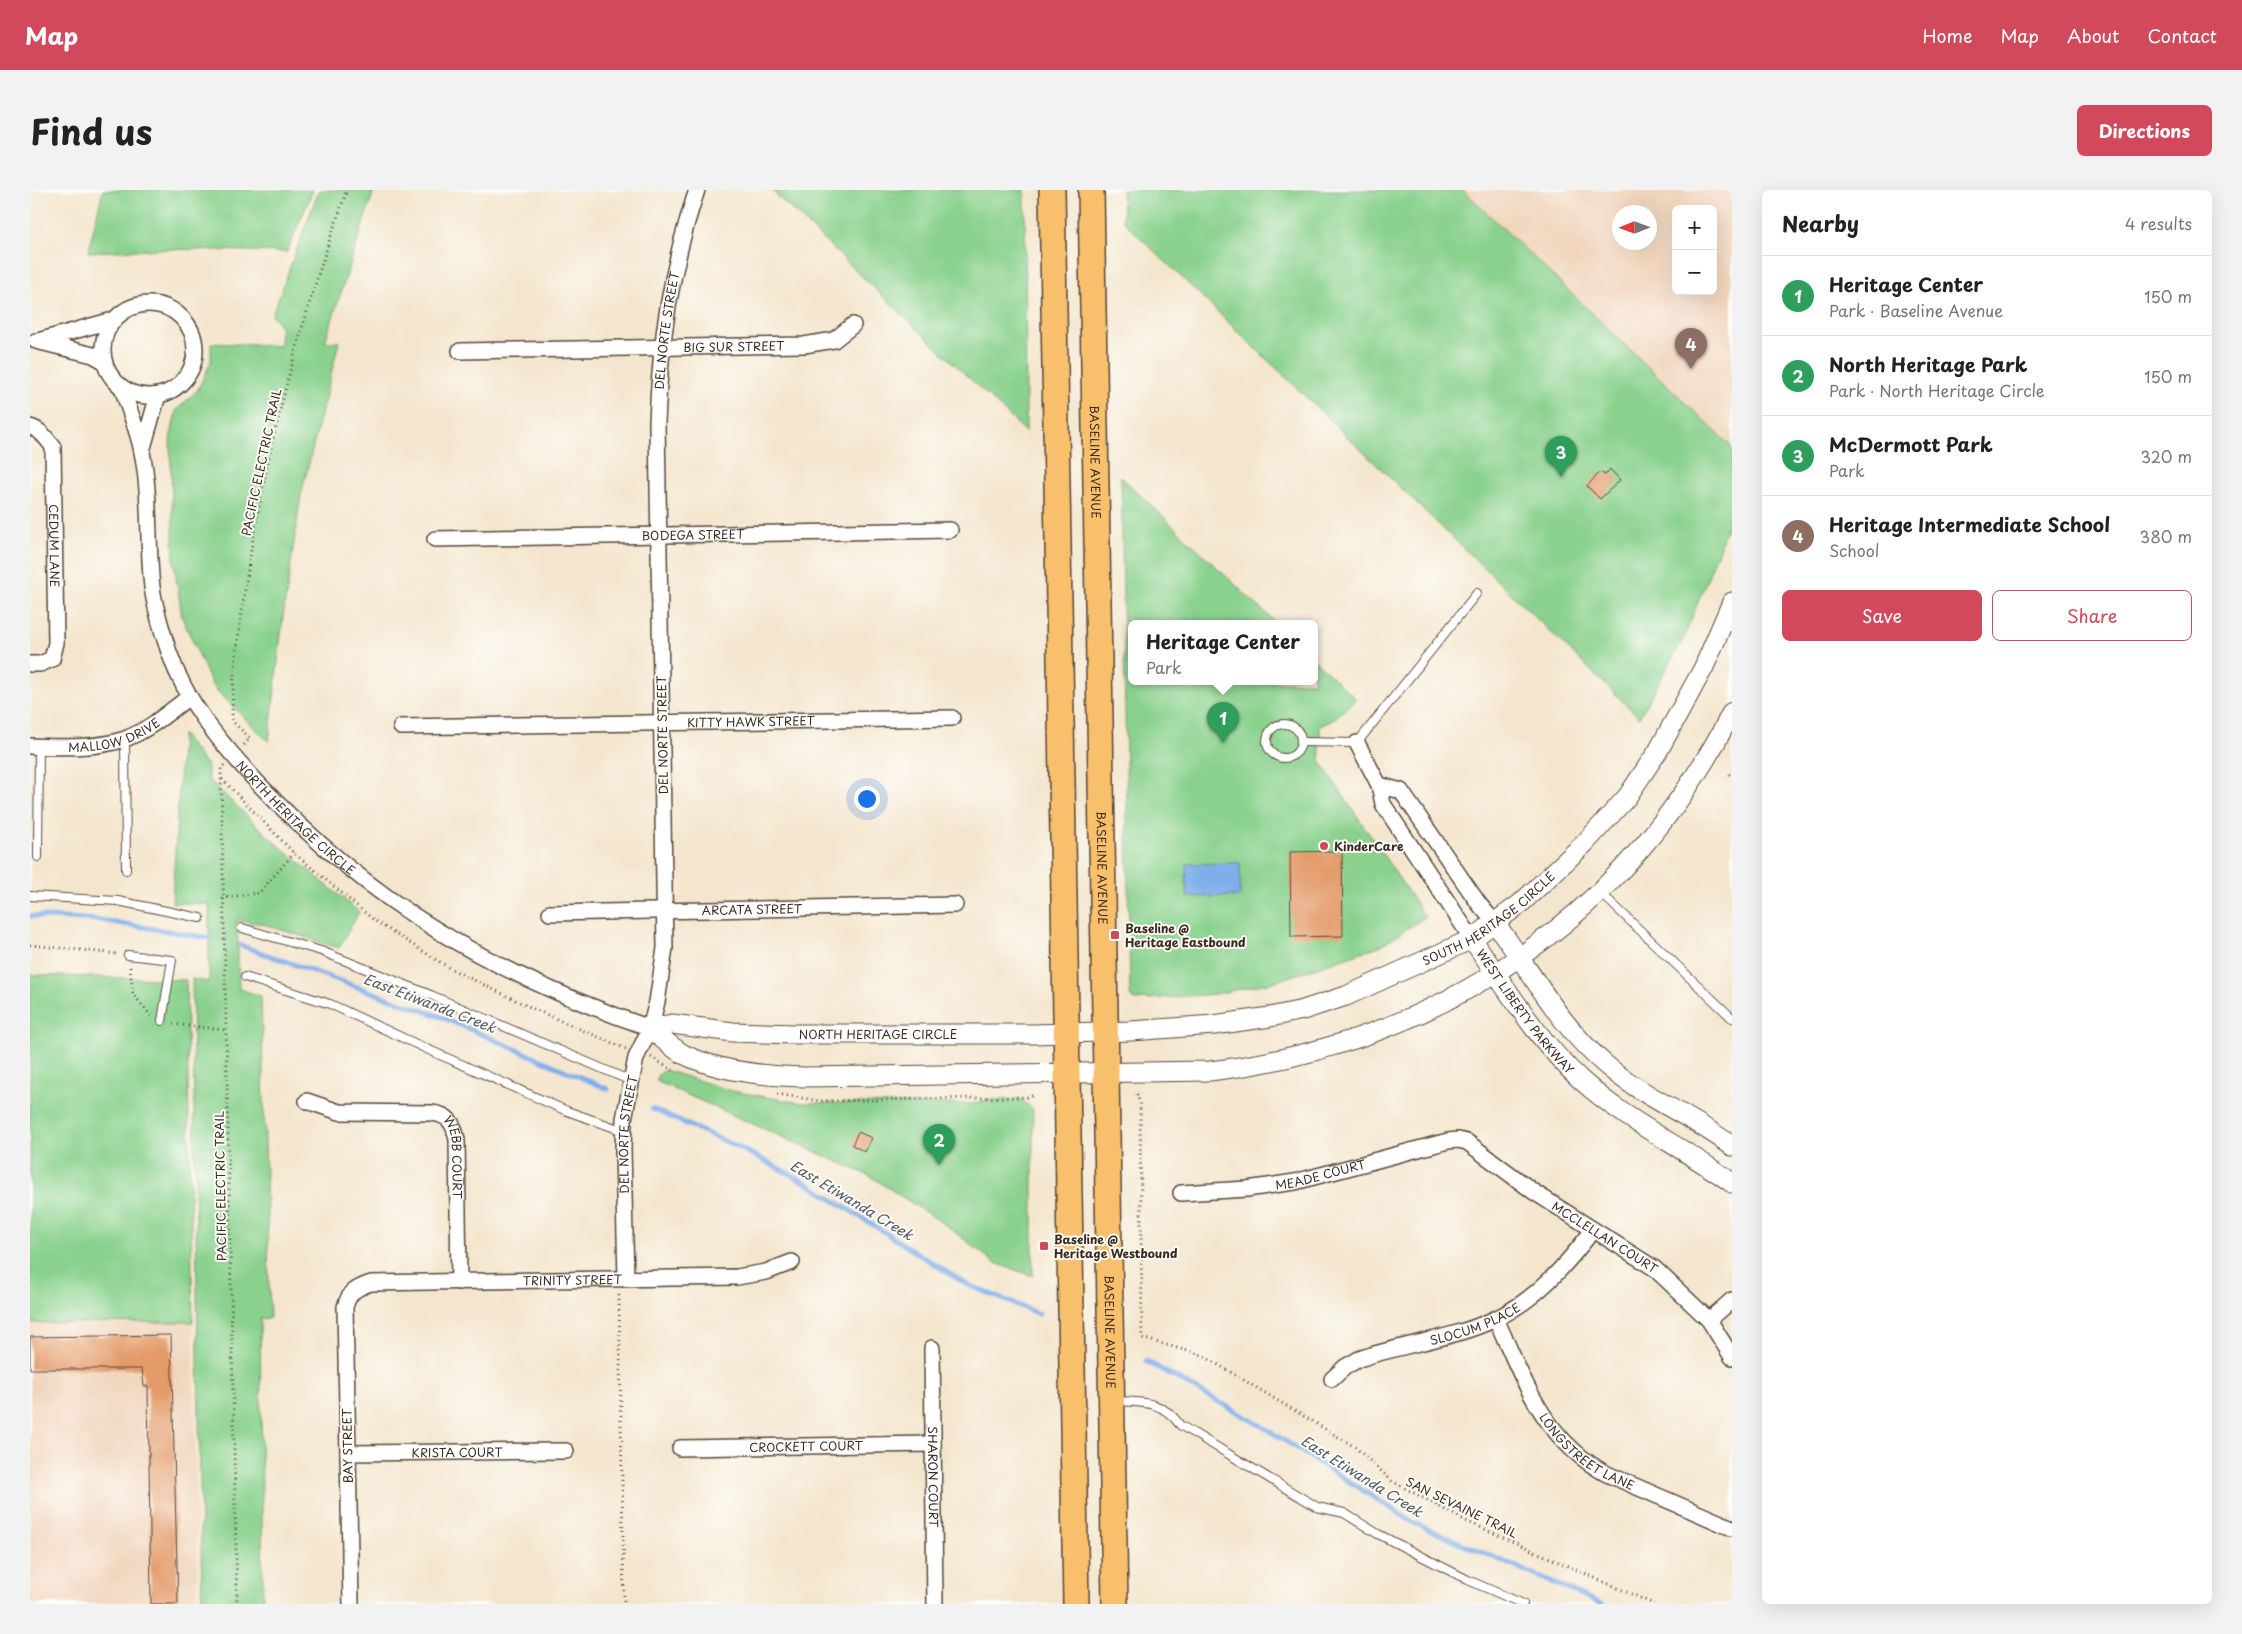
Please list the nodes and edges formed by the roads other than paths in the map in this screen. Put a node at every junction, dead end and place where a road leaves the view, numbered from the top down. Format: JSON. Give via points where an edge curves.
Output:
{"nodes":[{"id":1,"x":1052,"y":190,"type":"edge"},
{"id":2,"x":1091,"y":190,"type":"edge"},
{"id":3,"x":692,"y":191,"type":"edge"},
{"id":4,"x":113,"y":320,"type":"junction"},
{"id":5,"x":853,"y":325,"type":"dead end"},
{"id":6,"x":34,"y":341,"type":"edge"},
{"id":7,"x":661,"y":348,"type":"junction"},
{"id":8,"x":460,"y":351,"type":"dead end"},
{"id":9,"x":104,"y":361,"type":"junction"},
{"id":10,"x":122,"y":387,"type":"junction"},
{"id":11,"x":158,"y":395,"type":"junction"},
{"id":12,"x":32,"y":428,"type":"edge"},
{"id":13,"x":142,"y":450,"type":"junction"},
{"id":14,"x":950,"y":530,"type":"dead end"},
{"id":15,"x":658,"y":535,"type":"junction"},
{"id":16,"x":435,"y":539,"type":"dead end"},
{"id":17,"x":1477,"y":593,"type":"dead end"},
{"id":18,"x":1732,"y":602,"type":"edge"},
{"id":19,"x":35,"y":664,"type":"edge"},
{"id":20,"x":190,"y":697,"type":"junction"},
{"id":21,"x":1732,"y":712,"type":"edge"},
{"id":22,"x":952,"y":718,"type":"dead end"},
{"id":23,"x":662,"y":723,"type":"junction"},
{"id":24,"x":401,"y":727,"type":"dead end"},
{"id":25,"x":125,"y":738,"type":"junction"},
{"id":26,"x":1301,"y":742,"type":"junction"},
{"id":27,"x":1358,"y":743,"type":"junction"},
{"id":28,"x":34,"y":746,"type":"edge"},
{"id":29,"x":1379,"y":785,"type":"junction"},
{"id":30,"x":38,"y":857,"type":"dead end"},
{"id":31,"x":126,"y":870,"type":"dead end"},
{"id":32,"x":1600,"y":892,"type":"junction"},
{"id":33,"x":30,"y":896,"type":"edge"},
{"id":34,"x":954,"y":905,"type":"dead end"},
{"id":35,"x":666,"y":911,"type":"junction"},
{"id":36,"x":550,"y":913,"type":"dead end"},
{"id":37,"x":200,"y":918,"type":"dead end"},
{"id":38,"x":1495,"y":923,"type":"junction"},
{"id":39,"x":242,"y":928,"type":"dead end"},
{"id":40,"x":1472,"y":939,"type":"junction"},
{"id":41,"x":128,"y":955,"type":"road end"},
{"id":42,"x":1520,"y":956,"type":"junction"},
{"id":43,"x":1496,"y":973,"type":"junction"},
{"id":44,"x":245,"y":977,"type":"dead end"},
{"id":45,"x":1732,"y":1018,"type":"edge"},
{"id":46,"x":162,"y":1021,"type":"dead end"},
{"id":47,"x":650,"y":1028,"type":"junction"},
{"id":48,"x":1105,"y":1031,"type":"junction"},
{"id":49,"x":1066,"y":1033,"type":"junction"},
{"id":50,"x":1067,"y":1072,"type":"junction"},
{"id":51,"x":1106,"y":1073,"type":"junction"},
{"id":52,"x":630,"y":1084,"type":"junction"},
{"id":53,"x":307,"y":1100,"type":"dead end"},
{"id":54,"x":624,"y":1125,"type":"junction"},
{"id":55,"x":1458,"y":1140,"type":"joint"},
{"id":56,"x":1732,"y":1146,"type":"edge"},
{"id":57,"x":1732,"y":1183,"type":"edge"},
{"id":58,"x":1181,"y":1193,"type":"dead end"},
{"id":59,"x":1593,"y":1230,"type":"junction"},
{"id":60,"x":792,"y":1262,"type":"dead end"},
{"id":61,"x":626,"y":1279,"type":"junction"},
{"id":62,"x":459,"y":1282,"type":"junction"},
{"id":63,"x":352,"y":1291,"type":"joint"},
{"id":64,"x":1732,"y":1300,"type":"edge"},
{"id":65,"x":1496,"y":1319,"type":"junction"},
{"id":66,"x":1709,"y":1320,"type":"junction"},
{"id":67,"x":932,"y":1348,"type":"dead end"},
{"id":68,"x":1732,"y":1357,"type":"edge"},
{"id":69,"x":1332,"y":1379,"type":"dead end"},
{"id":70,"x":1112,"y":1401,"type":"junction"},
{"id":71,"x":933,"y":1444,"type":"junction"},
{"id":72,"x":680,"y":1448,"type":"dead end"},
{"id":73,"x":566,"y":1451,"type":"dead end"},
{"id":74,"x":348,"y":1453,"type":"junction"},
{"id":75,"x":1732,"y":1528,"type":"edge"},
{"id":76,"x":351,"y":1604,"type":"edge"},
{"id":77,"x":935,"y":1604,"type":"edge"},
{"id":78,"x":1076,"y":1604,"type":"edge"},
{"id":79,"x":1115,"y":1604,"type":"edge"},
{"id":80,"x":1523,"y":1604,"type":"edge"}],
"edges":[{"from":1,"to":49,"type":"main road"},
{"from":2,"to":48,"type":"main road","name":"BASELINE AVENUE"},
{"from":3,"to":7,"type":"street","name":"DEL NORTE STREET"},
{"from":4,"to":6,"type":"street"},
{"from":4,"to":9,"type":"street","via":[[104,339]]},
{"from":4,"to":11,"type":"street","via":[[136,305],[149,303],[175,311],[188,326],[195,345],[190,372],[171,391]]},
{"from":5,"to":7,"type":"street","name":"BIG SUR STREET","via":[[834,340],[819,344]]},
{"from":6,"to":9,"type":"street","via":[[93,355]]},
{"from":7,"to":8,"type":"street","name":"BIG SUR STREET"},
{"from":7,"to":15,"type":"street","name":"DEL NORTE STREET","via":[[657,422]]},
{"from":9,"to":10,"type":"street"},
{"from":10,"to":11,"type":"street","via":[[139,395]]},
{"from":10,"to":13,"type":"street"},
{"from":11,"to":13,"type":"street"},
{"from":12,"to":19,"type":"street","name":"CEDUM LANE","via":[[44,435],[53,447],[56,643],[52,659]]},
{"from":13,"to":20,"type":"street","name":"NORTH HERITAGE CIRCLE","via":[[152,587],[169,654]]},
{"from":14,"to":15,"type":"street","name":"BODEGA STREET"},
{"from":15,"to":16,"type":"street","name":"BODEGA STREET"},
{"from":15,"to":23,"type":"street","name":"DEL NORTE STREET"},
{"from":17,"to":27,"type":"lane"},
{"from":18,"to":38,"type":"street","name":"SOUTH HERITAGE CIRCLE","via":[[1704,667],[1641,778],[1565,864]]},
{"from":20,"to":25,"type":"street","name":"MALLOW DRIVE","via":[[152,725]]},
{"from":20,"to":47,"type":"street","name":"NORTH HERITAGE CIRCLE","via":[[207,725],[278,804],[323,847],[410,914],[476,955],[545,988]]},
{"from":21,"to":32,"type":"street","via":[[1700,768],[1667,815]]},
{"from":22,"to":23,"type":"street","name":"KITTY HAWK STREET"},
{"from":23,"to":24,"type":"street","name":"KITTY HAWK STREET"},
{"from":23,"to":35,"type":"street","name":"DEL NORTE STREET"},
{"from":25,"to":28,"type":"street","name":"MALLOW DRIVE","via":[[93,746]]},
{"from":25,"to":31,"type":"lane"},
{"from":26,"to":26,"type":"lane","via":[[1298,731],[1289,725],[1273,728],[1268,738],[1269,749],[1283,758],[1298,752]]},
{"from":26,"to":27,"type":"lane"},
{"from":27,"to":29,"type":"street","name":"WEST LIBERTY PARKWAY"},
{"from":28,"to":30,"type":"lane"},
{"from":29,"to":38,"type":"street","name":"WEST LIBERTY PARKWAY","via":[[1401,791]]},
{"from":29,"to":40,"type":"street","name":"WEST LIBERTY PARKWAY","via":[[1383,804]]},
{"from":32,"to":42,"type":"street"},
{"from":32,"to":45,"type":"lane"},
{"from":33,"to":37,"type":"lane","via":[[118,901]]},
{"from":34,"to":35,"type":"street","name":"ARCATA STREET"},
{"from":35,"to":36,"type":"street","name":"ARCATA STREET"},
{"from":35,"to":47,"type":"street","name":"DEL NORTE STREET","via":[[663,966]]},
{"from":38,"to":40,"type":"street","name":"SOUTH HERITAGE CIRCLE"},
{"from":38,"to":42,"type":"street","name":"WEST LIBERTY PARKWAY"},
{"from":39,"to":52,"type":"lane","via":[[321,951],[433,996]]},
{"from":40,"to":43,"type":"street","name":"WEST LIBERTY PARKWAY"},
{"from":40,"to":48,"type":"street","name":"SOUTH HERITAGE CIRCLE","via":[[1360,990],[1303,1010],[1214,1025]]},
{"from":41,"to":46,"type":"lane","via":[[172,960]]},
{"from":42,"to":43,"type":"street"},
{"from":42,"to":56,"type":"street","name":"WEST LIBERTY PARKWAY","via":[[1554,1011],[1606,1066]]},
{"from":43,"to":51,"type":"street","via":[[1411,1018],[1319,1051],[1210,1071]]},
{"from":43,"to":57,"type":"street","name":"WEST LIBERTY PARKWAY","via":[[1550,1049],[1581,1080],[1641,1126],[1694,1156]]},
{"from":44,"to":54,"type":"lane","via":[[330,1004],[567,1110]]},
{"from":47,"to":49,"type":"street","name":"NORTH HERITAGE CIRCLE","via":[[672,1024],[733,1032],[794,1034]]},
{"from":47,"to":50,"type":"street","name":"NORTH HERITAGE CIRCLE","via":[[685,1055],[756,1074],[804,1077]]},
{"from":47,"to":52,"type":"street","name":"DEL NORTE STREET","via":[[636,1058]]},
{"from":48,"to":49,"type":"street","name":"NORTH HERITAGE CIRCLE"},
{"from":48,"to":51,"type":"main road","name":"BASELINE AVENUE"},
{"from":49,"to":50,"type":"main road"},
{"from":50,"to":51,"type":"street"},
{"from":50,"to":78,"type":"main road"},
{"from":51,"to":70,"type":"main road","name":"BASELINE AVENUE"},
{"from":52,"to":54,"type":"street","name":"DEL NORTE STREET"},
{"from":53,"to":62,"type":"street","name":"WEBB COURT","via":[[340,1112],[432,1113],[443,1114],[451,1120],[457,1140]]},
{"from":54,"to":61,"type":"street","name":"DEL NORTE STREET"},
{"from":55,"to":58,"type":"street","name":"MEADE COURT","via":[[1295,1182]]},
{"from":55,"to":59,"type":"street","name":"MCCLELLAN COURT","via":[[1475,1147],[1534,1192]]},
{"from":59,"to":65,"type":"street","name":"SLOCUM PLACE","via":[[1556,1275]]},
{"from":59,"to":66,"type":"street","name":"MCCLELLAN COURT","via":[[1654,1268]]},
{"from":60,"to":61,"type":"street","name":"TRINITY STREET","via":[[766,1272],[737,1277]]},
{"from":61,"to":62,"type":"street","name":"TRINITY STREET"},
{"from":62,"to":63,"type":"street","name":"TRINITY STREET","via":[[371,1283]]},
{"from":63,"to":74,"type":"street","name":"BAY STREET","via":[[345,1307]]},
{"from":64,"to":66,"type":"street"},
{"from":65,"to":69,"type":"street","name":"SLOCUM PLACE","via":[[1359,1359]]},
{"from":65,"to":75,"type":"street","name":"LONGSTREET LANE","via":[[1539,1409],[1570,1449],[1607,1474]]},
{"from":66,"to":68,"type":"street","name":"MCCLELLAN COURT"},
{"from":67,"to":71,"type":"street","name":"SHARON COURT"},
{"from":70,"to":79,"type":"main road","name":"BASELINE AVENUE"},
{"from":70,"to":80,"type":"lane","via":[[1151,1403],[1174,1416],[1180,1425],[1317,1507],[1344,1513],[1468,1580]]},
{"from":71,"to":72,"type":"street","name":"CROCKETT COURT"},
{"from":71,"to":77,"type":"street","name":"SHARON COURT"},
{"from":73,"to":74,"type":"street","name":"KRISTA COURT"},
{"from":74,"to":76,"type":"street","name":"BAY STREET"}]}
